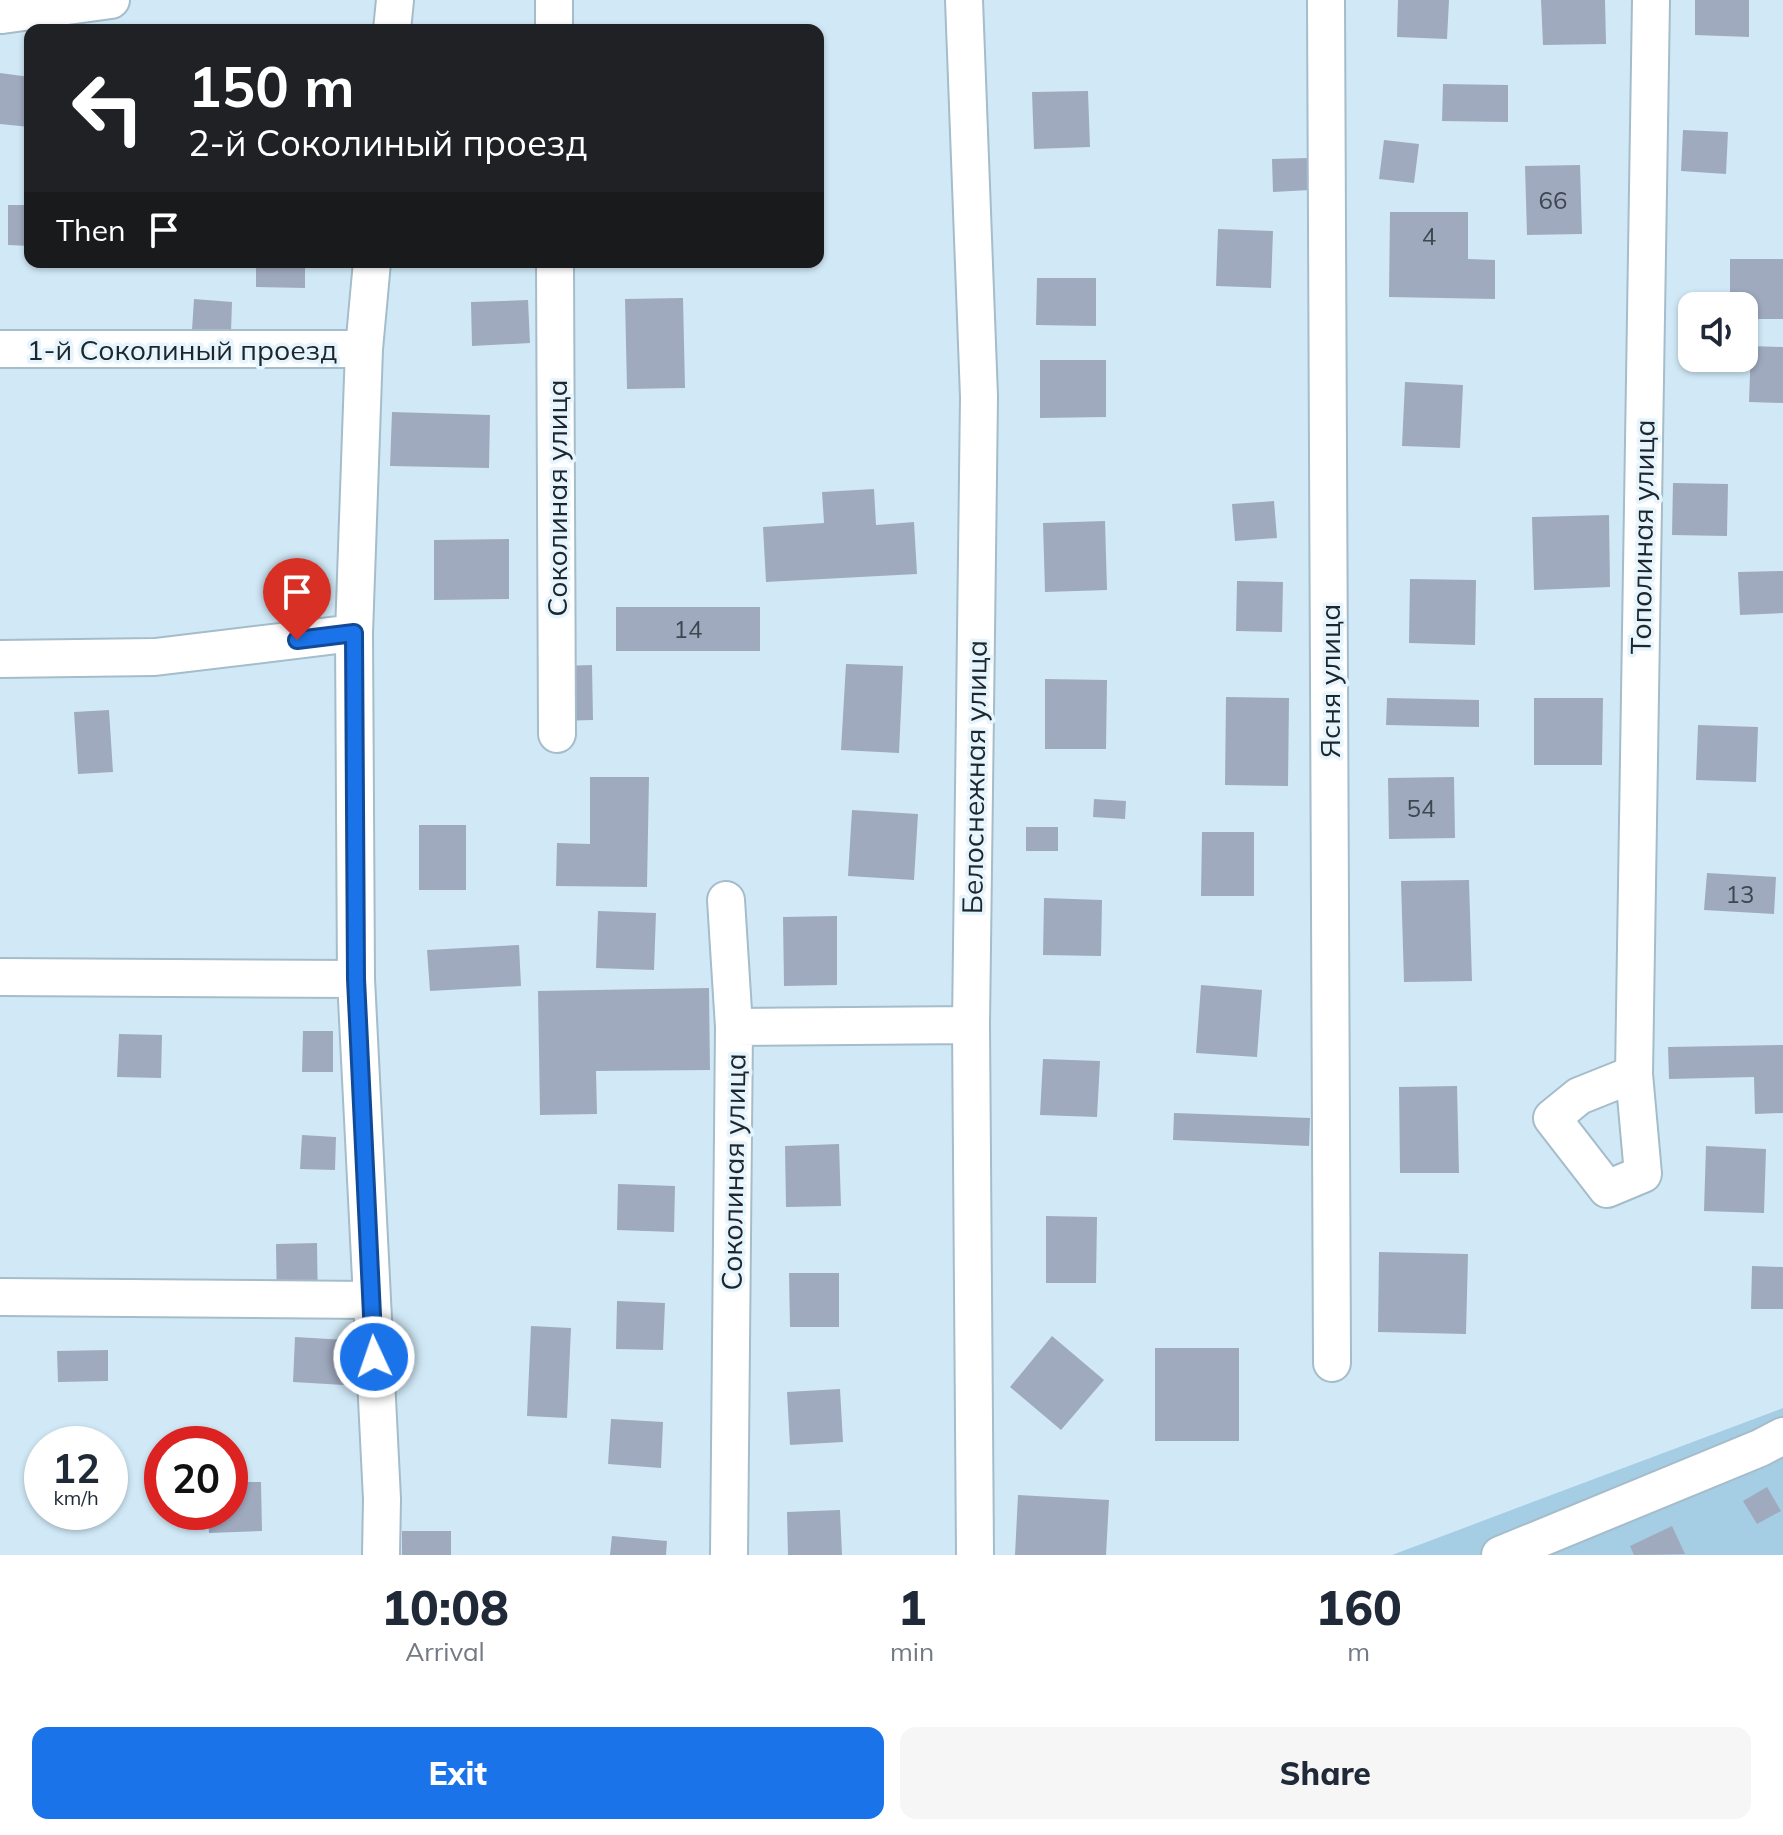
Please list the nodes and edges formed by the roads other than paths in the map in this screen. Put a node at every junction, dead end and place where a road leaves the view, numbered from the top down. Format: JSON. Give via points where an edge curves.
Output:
{"nodes":[{"id":1,"x":111,"y":0,"type":"edge"},
{"id":2,"x":395,"y":0,"type":"edge"},
{"id":3,"x":554,"y":0,"type":"edge"},
{"id":4,"x":964,"y":0,"type":"edge"},
{"id":5,"x":1326,"y":0,"type":"edge"},
{"id":6,"x":1651,"y":0,"type":"edge"},
{"id":7,"x":2,"y":15,"type":"dead end"},
{"id":8,"x":393,"y":24,"type":"edge"},
{"id":9,"x":554,"y":24,"type":"edge"},
{"id":10,"x":371,"y":268,"type":"edge"},
{"id":11,"x":555,"y":268,"type":"edge"},
{"id":12,"x":0,"y":349,"type":"edge"},
{"id":13,"x":364,"y":349,"type":"junction"},
{"id":14,"x":354,"y":633,"type":"junction"},
{"id":15,"x":0,"y":659,"type":"edge"},
{"id":16,"x":557,"y":734,"type":"dead end"},
{"id":17,"x":726,"y":900,"type":"dead end"},
{"id":18,"x":0,"y":977,"type":"edge"},
{"id":19,"x":356,"y":979,"type":"junction"},
{"id":20,"x":971,"y":1025,"type":"junction"},
{"id":21,"x":734,"y":1027,"type":"junction"},
{"id":22,"x":1634,"y":1074,"type":"dead end"},
{"id":23,"x":0,"y":1297,"type":"edge"},
{"id":24,"x":371,"y":1300,"type":"junction"},
{"id":25,"x":1332,"y":1363,"type":"dead end"},
{"id":26,"x":1783,"y":1436,"type":"edge"},
{"id":27,"x":381,"y":1555,"type":"edge"},
{"id":28,"x":729,"y":1555,"type":"edge"},
{"id":29,"x":975,"y":1555,"type":"edge"},
{"id":30,"x":1500,"y":1555,"type":"edge"}],
"edges":[{"from":1,"to":7,"type":"street"},
{"from":2,"to":8,"type":"street"},
{"from":3,"to":9,"type":"street"},
{"from":4,"to":20,"type":"street","name":"Белоснежная улица","via":[[979,397]]},
{"from":5,"to":25,"type":"street","name":"Ясня улица"},
{"from":6,"to":22,"type":"street","name":"Тополиная улица"},
{"from":10,"to":13,"type":"street"},
{"from":11,"to":16,"type":"street","name":"Соколиная улица"},
{"from":12,"to":13,"type":"street","name":"1-й Соколиный проезд"},
{"from":13,"to":14,"type":"street"},
{"from":14,"to":15,"type":"street","via":[[155,657]]},
{"from":14,"to":19,"type":"street"},
{"from":17,"to":21,"type":"street"},
{"from":18,"to":19,"type":"street"},
{"from":19,"to":24,"type":"street"},
{"from":20,"to":21,"type":"street","name":"Соколиная улица"},
{"from":20,"to":29,"type":"street","name":"Белоснежная улица"},
{"from":21,"to":28,"type":"street","name":"Соколиная улица"},
{"from":23,"to":24,"type":"street"},
{"from":24,"to":27,"type":"street"},
{"from":26,"to":30,"type":"street"}]}
